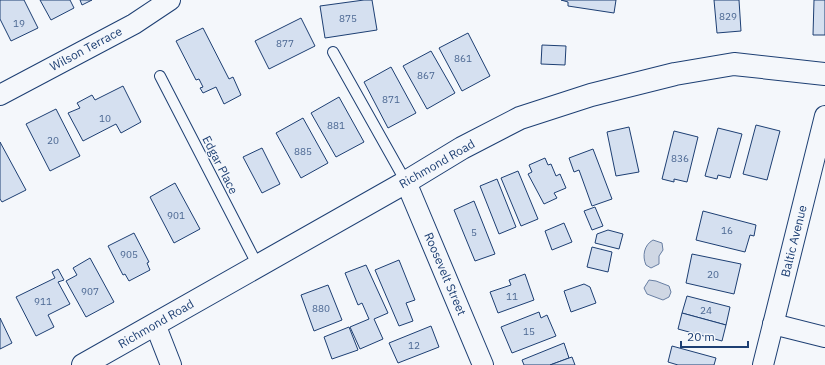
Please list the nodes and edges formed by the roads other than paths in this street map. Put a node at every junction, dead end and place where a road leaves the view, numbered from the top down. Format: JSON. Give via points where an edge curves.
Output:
{"nodes":[{"id":1,"x":170,"y":0,"type":"edge"},
{"id":2,"x":333,"y":52,"type":"dead end"},
{"id":3,"x":825,"y":74,"type":"edge"},
{"id":4,"x":160,"y":76,"type":"dead end"},
{"id":5,"x":0,"y":95,"type":"edge"},
{"id":6,"x":825,"y":116,"type":"edge"},
{"id":7,"x":406,"y":182,"type":"junction"},
{"id":8,"x":258,"y":266,"type":"junction"},
{"id":9,"x":155,"y":324,"type":"junction"},
{"id":10,"x":773,"y":324,"type":"junction"},
{"id":11,"x":825,"y":337,"type":"edge"},
{"id":12,"x":83,"y":365,"type":"edge"},
{"id":13,"x":171,"y":365,"type":"edge"},
{"id":14,"x":483,"y":365,"type":"edge"},
{"id":15,"x":763,"y":365,"type":"edge"}],
"edges":[{"from":1,"to":5,"type":"street","name":"Wilson Terrace","via":[[134,24]]},
{"from":2,"to":7,"type":"lane"},
{"from":3,"to":7,"type":"main road","name":"Richmond Road","via":[[734,64],[675,74],[599,93],[520,118],[462,148]]},
{"from":4,"to":8,"type":"lane","name":"Edgar Place"},
{"from":6,"to":10,"type":"street","name":"Baltic Avenue"},
{"from":7,"to":8,"type":"main road","name":"Richmond Road"},
{"from":7,"to":14,"type":"street","name":"Roosevelt Street"},
{"from":8,"to":9,"type":"main road","name":"Richmond Road"},
{"from":9,"to":12,"type":"main road","name":"Richmond Road"},
{"from":9,"to":13,"type":"street"},
{"from":10,"to":11,"type":"street"},
{"from":10,"to":15,"type":"street","name":"Baltic Avenue"}]}
